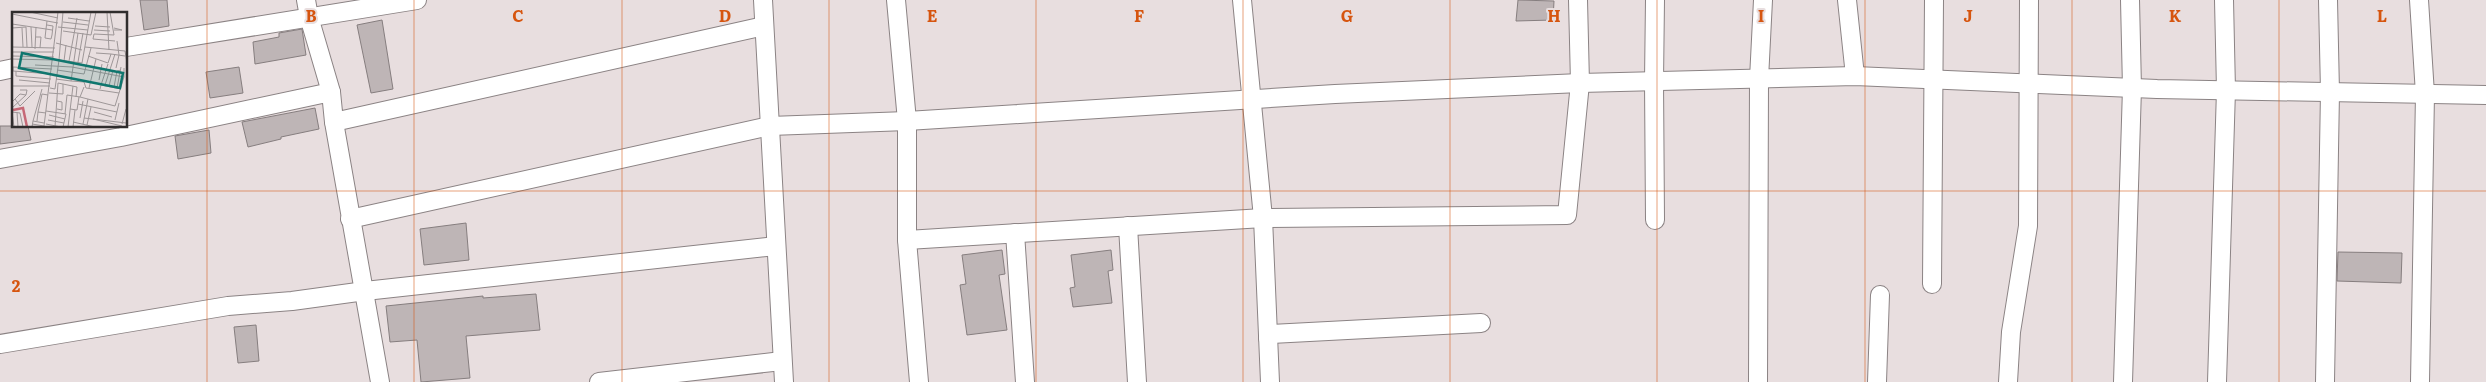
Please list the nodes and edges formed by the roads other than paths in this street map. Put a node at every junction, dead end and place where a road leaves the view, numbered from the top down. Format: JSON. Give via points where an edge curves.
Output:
{"nodes":[{"id":1,"x":417,"y":0,"type":"edge"},
{"id":2,"x":763,"y":0,"type":"edge"},
{"id":3,"x":896,"y":0,"type":"edge"},
{"id":4,"x":1242,"y":0,"type":"edge"},
{"id":5,"x":1578,"y":0,"type":"edge"},
{"id":6,"x":1655,"y":0,"type":"edge"},
{"id":7,"x":1762,"y":0,"type":"edge"},
{"id":8,"x":1847,"y":0,"type":"edge"},
{"id":9,"x":1934,"y":0,"type":"edge"},
{"id":10,"x":2029,"y":0,"type":"edge"},
{"id":11,"x":2130,"y":0,"type":"edge"},
{"id":12,"x":2224,"y":0,"type":"edge"},
{"id":13,"x":2328,"y":0,"type":"edge"},
{"id":14,"x":2419,"y":0,"type":"edge"},
{"id":15,"x":307,"y":9,"type":"edge"},
{"id":16,"x":764,"y":26,"type":"junction"},
{"id":17,"x":128,"y":47,"type":"edge"},
{"id":18,"x":1855,"y":76,"type":"junction"},
{"id":19,"x":1759,"y":79,"type":"junction"},
{"id":20,"x":1932,"y":80,"type":"junction"},
{"id":21,"x":1654,"y":82,"type":"junction"},
{"id":22,"x":1580,"y":83,"type":"junction"},
{"id":23,"x":2029,"y":84,"type":"junction"},
{"id":24,"x":2132,"y":88,"type":"junction"},
{"id":25,"x":2226,"y":90,"type":"junction"},
{"id":26,"x":332,"y":92,"type":"junction"},
{"id":27,"x":2330,"y":92,"type":"junction"},
{"id":28,"x":2425,"y":94,"type":"junction"},
{"id":29,"x":2486,"y":94,"type":"edge"},
{"id":30,"x":1252,"y":99,"type":"junction"},
{"id":31,"x":907,"y":121,"type":"junction"},
{"id":32,"x":334,"y":122,"type":"junction"},
{"id":33,"x":770,"y":126,"type":"junction"},
{"id":34,"x":0,"y":159,"type":"edge"},
{"id":35,"x":1263,"y":218,"type":"junction"},
{"id":36,"x":350,"y":219,"type":"junction"},
{"id":37,"x":1656,"y":220,"type":"dead end"},
{"id":38,"x":1128,"y":226,"type":"junction"},
{"id":39,"x":1015,"y":233,"type":"junction"},
{"id":40,"x":908,"y":240,"type":"junction"},
{"id":41,"x":776,"y":246,"type":"junction"},
{"id":42,"x":1932,"y":284,"type":"dead end"},
{"id":43,"x":365,"y":291,"type":"junction"},
{"id":44,"x":1880,"y":295,"type":"dead end"},
{"id":45,"x":1481,"y":323,"type":"dead end"},
{"id":46,"x":1268,"y":338,"type":"junction"},
{"id":47,"x":0,"y":344,"type":"edge"},
{"id":48,"x":782,"y":361,"type":"junction"},
{"id":49,"x":380,"y":382,"type":"edge"},
{"id":50,"x":599,"y":382,"type":"edge"},
{"id":51,"x":784,"y":382,"type":"edge"},
{"id":52,"x":919,"y":382,"type":"edge"},
{"id":53,"x":1025,"y":382,"type":"edge"},
{"id":54,"x":1137,"y":382,"type":"edge"},
{"id":55,"x":1270,"y":382,"type":"edge"},
{"id":56,"x":1758,"y":382,"type":"edge"},
{"id":57,"x":1877,"y":382,"type":"edge"},
{"id":58,"x":2008,"y":382,"type":"edge"},
{"id":59,"x":2123,"y":382,"type":"edge"},
{"id":60,"x":2216,"y":382,"type":"edge"},
{"id":61,"x":2325,"y":382,"type":"edge"},
{"id":62,"x":2420,"y":382,"type":"edge"}],
"edges":[{"from":1,"to":15,"type":"street"},
{"from":2,"to":16,"type":"street"},
{"from":3,"to":31,"type":"street"},
{"from":4,"to":30,"type":"street"},
{"from":5,"to":22,"type":"street"},
{"from":6,"to":21,"type":"street"},
{"from":7,"to":19,"type":"street"},
{"from":8,"to":18,"type":"street"},
{"from":9,"to":20,"type":"street"},
{"from":10,"to":23,"type":"street"},
{"from":11,"to":24,"type":"street"},
{"from":12,"to":25,"type":"street"},
{"from":13,"to":27,"type":"street"},
{"from":14,"to":28,"type":"street"},
{"from":15,"to":17,"type":"street"},
{"from":15,"to":26,"type":"street"},
{"from":16,"to":32,"type":"street"},
{"from":16,"to":33,"type":"street"},
{"from":18,"to":19,"type":"street"},
{"from":18,"to":20,"type":"street"},
{"from":19,"to":21,"type":"street"},
{"from":19,"to":56,"type":"street"},
{"from":20,"to":23,"type":"street"},
{"from":20,"to":42,"type":"street"},
{"from":21,"to":22,"type":"street"},
{"from":21,"to":37,"type":"street"},
{"from":22,"to":30,"type":"street"},
{"from":22,"to":35,"type":"street","via":[[1567,215]]},
{"from":23,"to":24,"type":"street"},
{"from":23,"to":58,"type":"street","via":[[2028,226],[2011,332]]},
{"from":24,"to":25,"type":"street"},
{"from":24,"to":59,"type":"street"},
{"from":25,"to":27,"type":"street"},
{"from":25,"to":60,"type":"street"},
{"from":26,"to":32,"type":"street"},
{"from":26,"to":34,"type":"street"},
{"from":27,"to":28,"type":"street"},
{"from":27,"to":61,"type":"street"},
{"from":28,"to":29,"type":"street"},
{"from":28,"to":62,"type":"street"},
{"from":30,"to":31,"type":"street"},
{"from":30,"to":35,"type":"street"},
{"from":31,"to":33,"type":"street"},
{"from":31,"to":40,"type":"street"},
{"from":32,"to":36,"type":"street"},
{"from":33,"to":36,"type":"street"},
{"from":33,"to":41,"type":"street"},
{"from":35,"to":38,"type":"street"},
{"from":35,"to":46,"type":"street"},
{"from":36,"to":43,"type":"street"},
{"from":38,"to":39,"type":"street"},
{"from":38,"to":54,"type":"street"},
{"from":39,"to":40,"type":"street"},
{"from":39,"to":53,"type":"street"},
{"from":40,"to":52,"type":"street"},
{"from":41,"to":43,"type":"street"},
{"from":41,"to":48,"type":"street"},
{"from":43,"to":47,"type":"street","via":[[292,302],[228,306]]},
{"from":43,"to":49,"type":"street"},
{"from":44,"to":57,"type":"street"},
{"from":45,"to":46,"type":"street","via":[[1271,334]]},
{"from":46,"to":55,"type":"street"},
{"from":48,"to":50,"type":"street"},
{"from":48,"to":51,"type":"street"}]}
